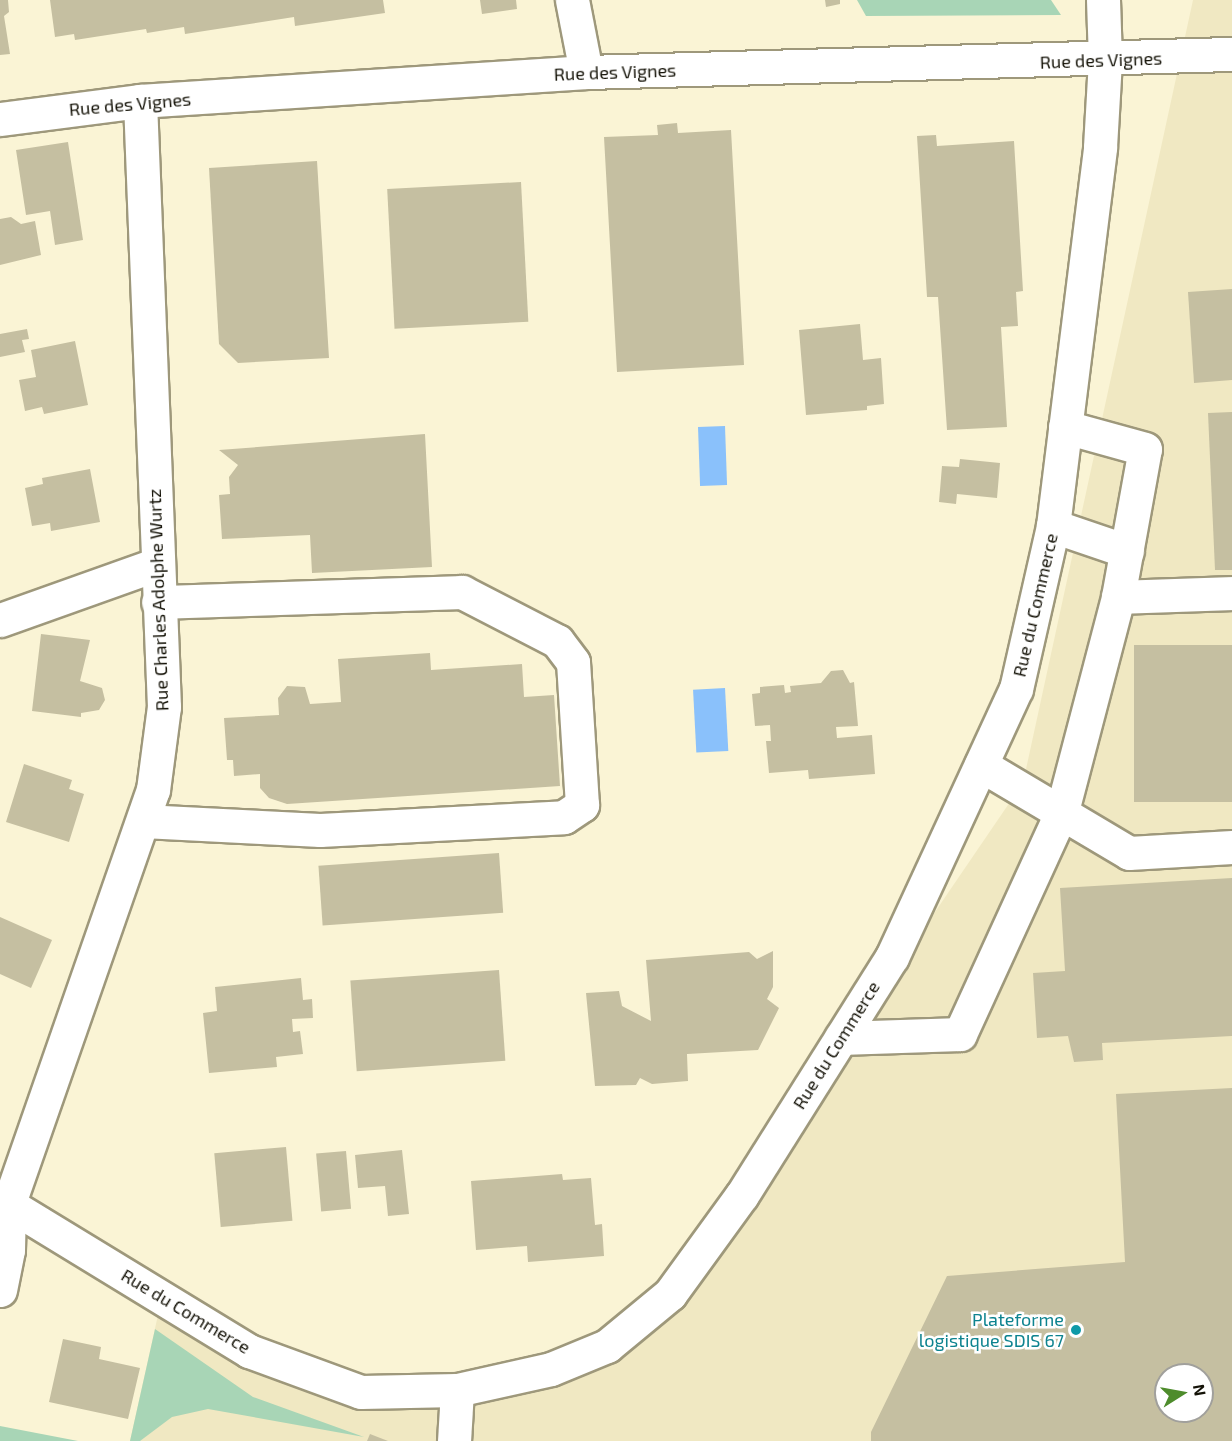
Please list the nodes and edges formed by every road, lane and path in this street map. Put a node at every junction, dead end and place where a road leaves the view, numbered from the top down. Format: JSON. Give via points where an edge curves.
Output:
{"nodes":[{"id":1,"x":572,"y":0,"type":"edge"},
{"id":2,"x":1102,"y":0,"type":"edge"},
{"id":3,"x":1232,"y":54,"type":"edge"},
{"id":4,"x":1105,"y":60,"type":"junction"},
{"id":5,"x":586,"y":72,"type":"junction"},
{"id":6,"x":140,"y":101,"type":"junction"},
{"id":7,"x":0,"y":119,"type":"edge"},
{"id":8,"x":1065,"y":427,"type":"junction"},
{"id":9,"x":1053,"y":526,"type":"junction"},
{"id":10,"x":1127,"y":551,"type":"junction"},
{"id":11,"x":157,"y":564,"type":"junction"},
{"id":12,"x":1232,"y":593,"type":"edge"},
{"id":13,"x":1118,"y":597,"type":"junction"},
{"id":14,"x":158,"y":602,"type":"junction"},
{"id":15,"x":0,"y":620,"type":"edge"},
{"id":16,"x":981,"y":765,"type":"junction"},
{"id":17,"x":1062,"y":811,"type":"junction"},
{"id":18,"x":142,"y":821,"type":"junction"},
{"id":19,"x":1232,"y":847,"type":"edge"},
{"id":20,"x":841,"y":1038,"type":"junction"},
{"id":21,"x":4,"y":1201,"type":"edge"},
{"id":22,"x":0,"y":1290,"type":"edge"},
{"id":23,"x":457,"y":1390,"type":"junction"},
{"id":24,"x":454,"y":1441,"type":"edge"}],
"edges":[{"from":1,"to":5,"type":"street"},
{"from":2,"to":4,"type":"street","name":"Rue du Commerce"},
{"from":3,"to":4,"type":"street","name":"Rue des Vignes"},
{"from":4,"to":5,"type":"street","name":"Rue des Vignes"},
{"from":4,"to":8,"type":"street","name":"Rue du Commerce","via":[[1100,147]]},
{"from":5,"to":6,"type":"street","name":"Rue des Vignes"},
{"from":6,"to":7,"type":"street","name":"Rue des Vignes"},
{"from":6,"to":11,"type":"street","name":"Rue Charles Adolphe Wurtz"},
{"from":8,"to":9,"type":"street","name":"Rue du Commerce"},
{"from":8,"to":10,"type":"street","via":[[1145,448]]},
{"from":9,"to":10,"type":"street"},
{"from":9,"to":16,"type":"street","name":"Rue du Commerce","via":[[1016,689]]},
{"from":10,"to":13,"type":"street"},
{"from":11,"to":14,"type":"street","name":"Rue Charles Adolphe Wurtz"},
{"from":11,"to":15,"type":"street"},
{"from":12,"to":13,"type":"street"},
{"from":13,"to":17,"type":"street"},
{"from":14,"to":18,"type":"street","name":"Rue Charles Adolphe Wurtz","via":[[164,707],[153,790]]},
{"from":14,"to":18,"type":"street","via":[[462,592],[557,641],[573,662],[582,805],[564,817],[320,830]]},
{"from":16,"to":17,"type":"street"},
{"from":16,"to":20,"type":"street","name":"Rue du Commerce","via":[[892,957]]},
{"from":17,"to":19,"type":"street","via":[[1129,853]]},
{"from":17,"to":20,"type":"street","via":[[960,1034]]},
{"from":18,"to":21,"type":"street","name":"Rue Charles Adolphe Wurtz"},
{"from":20,"to":23,"type":"street","name":"Rue du Commerce","via":[[742,1195],[670,1294],[607,1346],[551,1369]]},
{"from":21,"to":22,"type":"street","name":"Rue Charles Adolphe Wurtz","via":[[8,1250]]},
{"from":21,"to":23,"type":"street","name":"Rue du Commerce","via":[[249,1351],[362,1392]]},
{"from":23,"to":24,"type":"street"}]}
